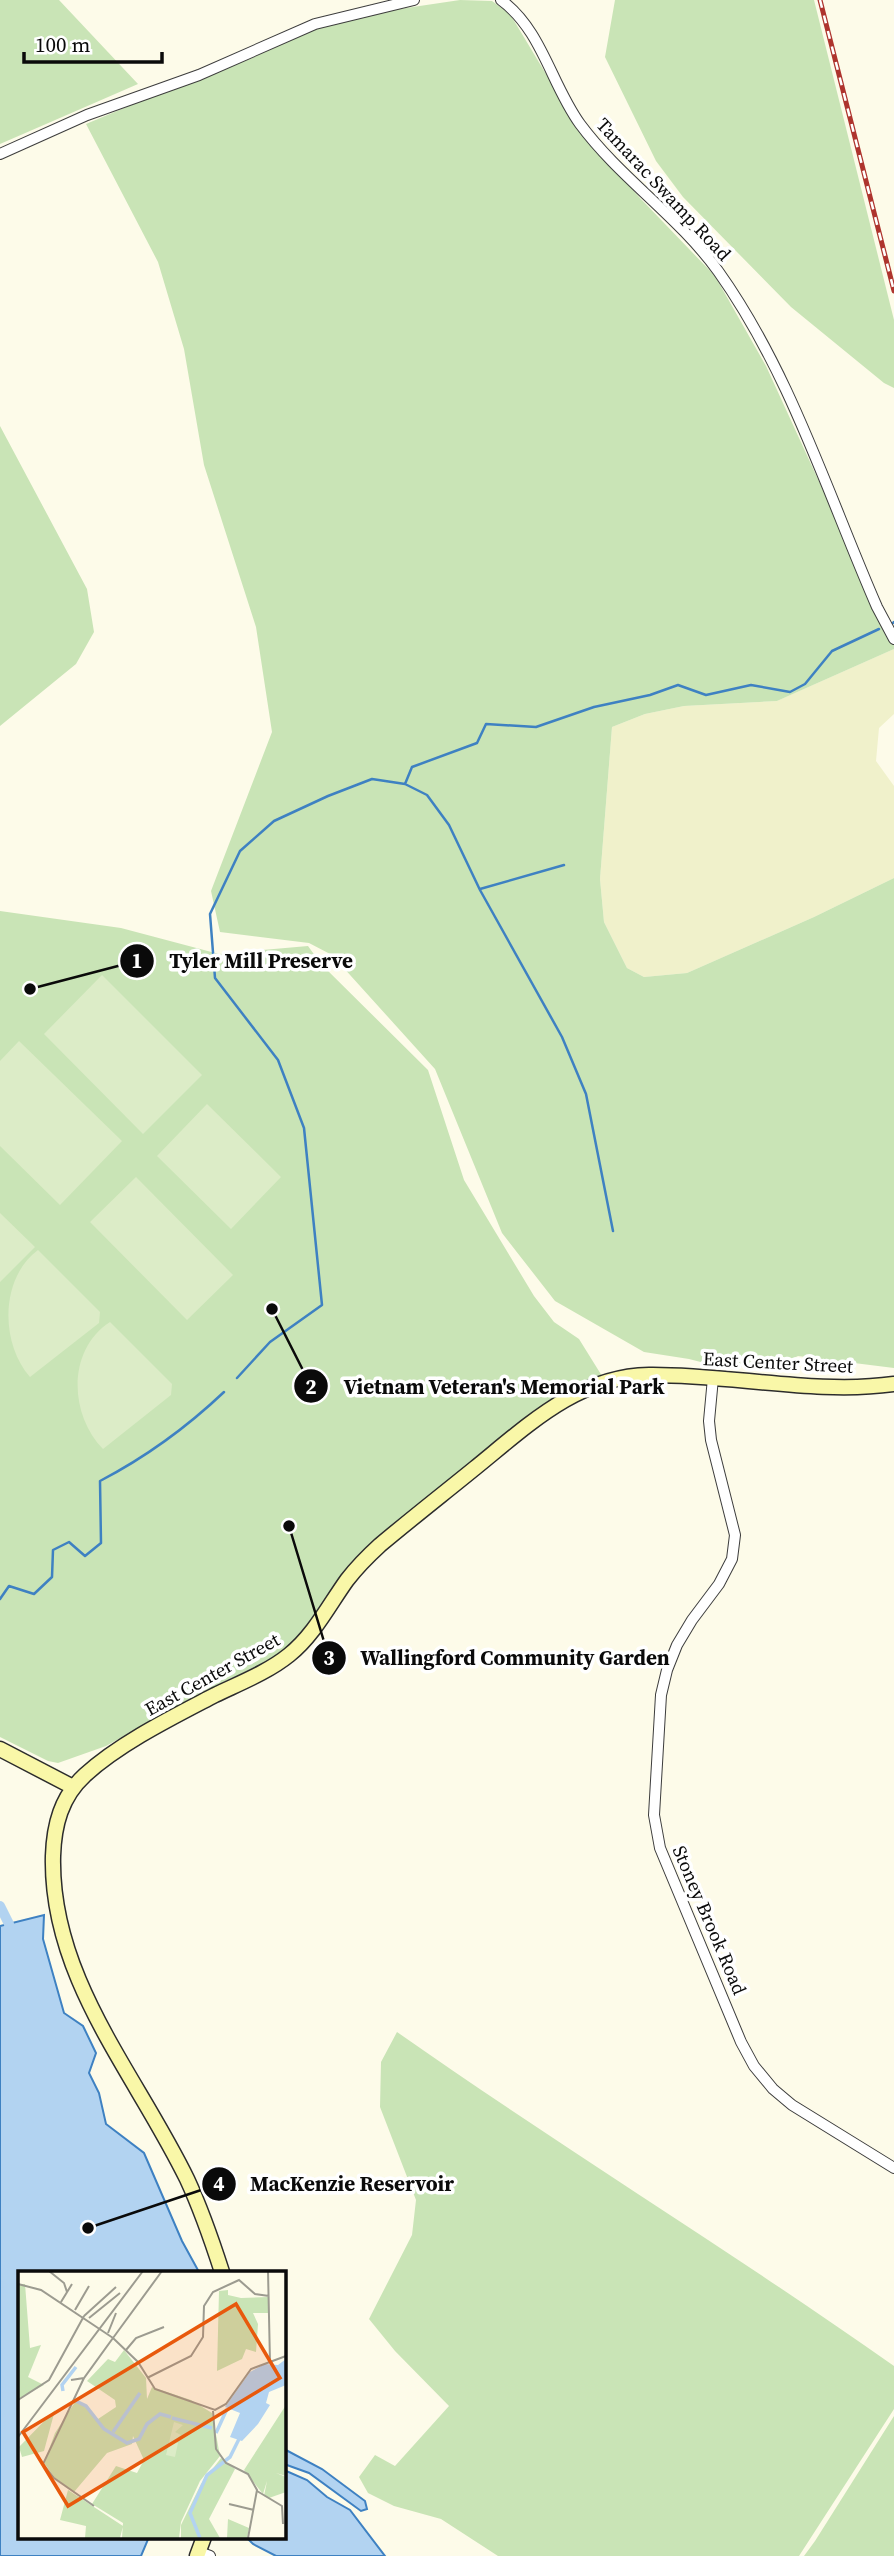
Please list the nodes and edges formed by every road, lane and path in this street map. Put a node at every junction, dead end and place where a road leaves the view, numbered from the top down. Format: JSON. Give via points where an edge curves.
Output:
{"nodes":[{"id":1,"x":414,"y":0,"type":"edge"},
{"id":2,"x":500,"y":0,"type":"edge"},
{"id":3,"x":376,"y":4,"type":"edge"},
{"id":4,"x":0,"y":154,"type":"edge"},
{"id":5,"x":894,"y":639,"type":"edge"},
{"id":6,"x":713,"y":1378,"type":"junction"},
{"id":7,"x":894,"y":1384,"type":"edge"},
{"id":8,"x":0,"y":1749,"type":"edge"},
{"id":9,"x":73,"y":1787,"type":"junction"},
{"id":10,"x":894,"y":2168,"type":"edge"},
{"id":11,"x":221,"y":2271,"type":"edge"}],
"edges":[{"from":1,"to":3,"type":"street"},
{"from":2,"to":5,"type":"street","name":"Tamarac Swamp Road","via":[[529,29],[575,116],[596,145],[706,255],[747,316]]},
{"from":3,"to":4,"type":"street","via":[[315,23],[210,71],[87,115]]},
{"from":6,"to":7,"type":"street","name":"East Center Street","via":[[840,1386]]},
{"from":6,"to":9,"type":"street","name":"East Center Street","via":[[631,1376],[591,1387],[556,1404],[370,1554],[289,1655],[130,1743]]},
{"from":6,"to":10,"type":"street","name":"Stoney Brook Road","via":[[711,1440],[735,1535],[732,1559],[677,1645],[661,1695],[654,1815],[660,1848],[754,2066],[792,2105]]},
{"from":8,"to":9,"type":"street"},
{"from":9,"to":11,"type":"street","name":"East Center Street","via":[[57,1819],[53,1849],[64,1941],[92,2008],[187,2179]]}]}
